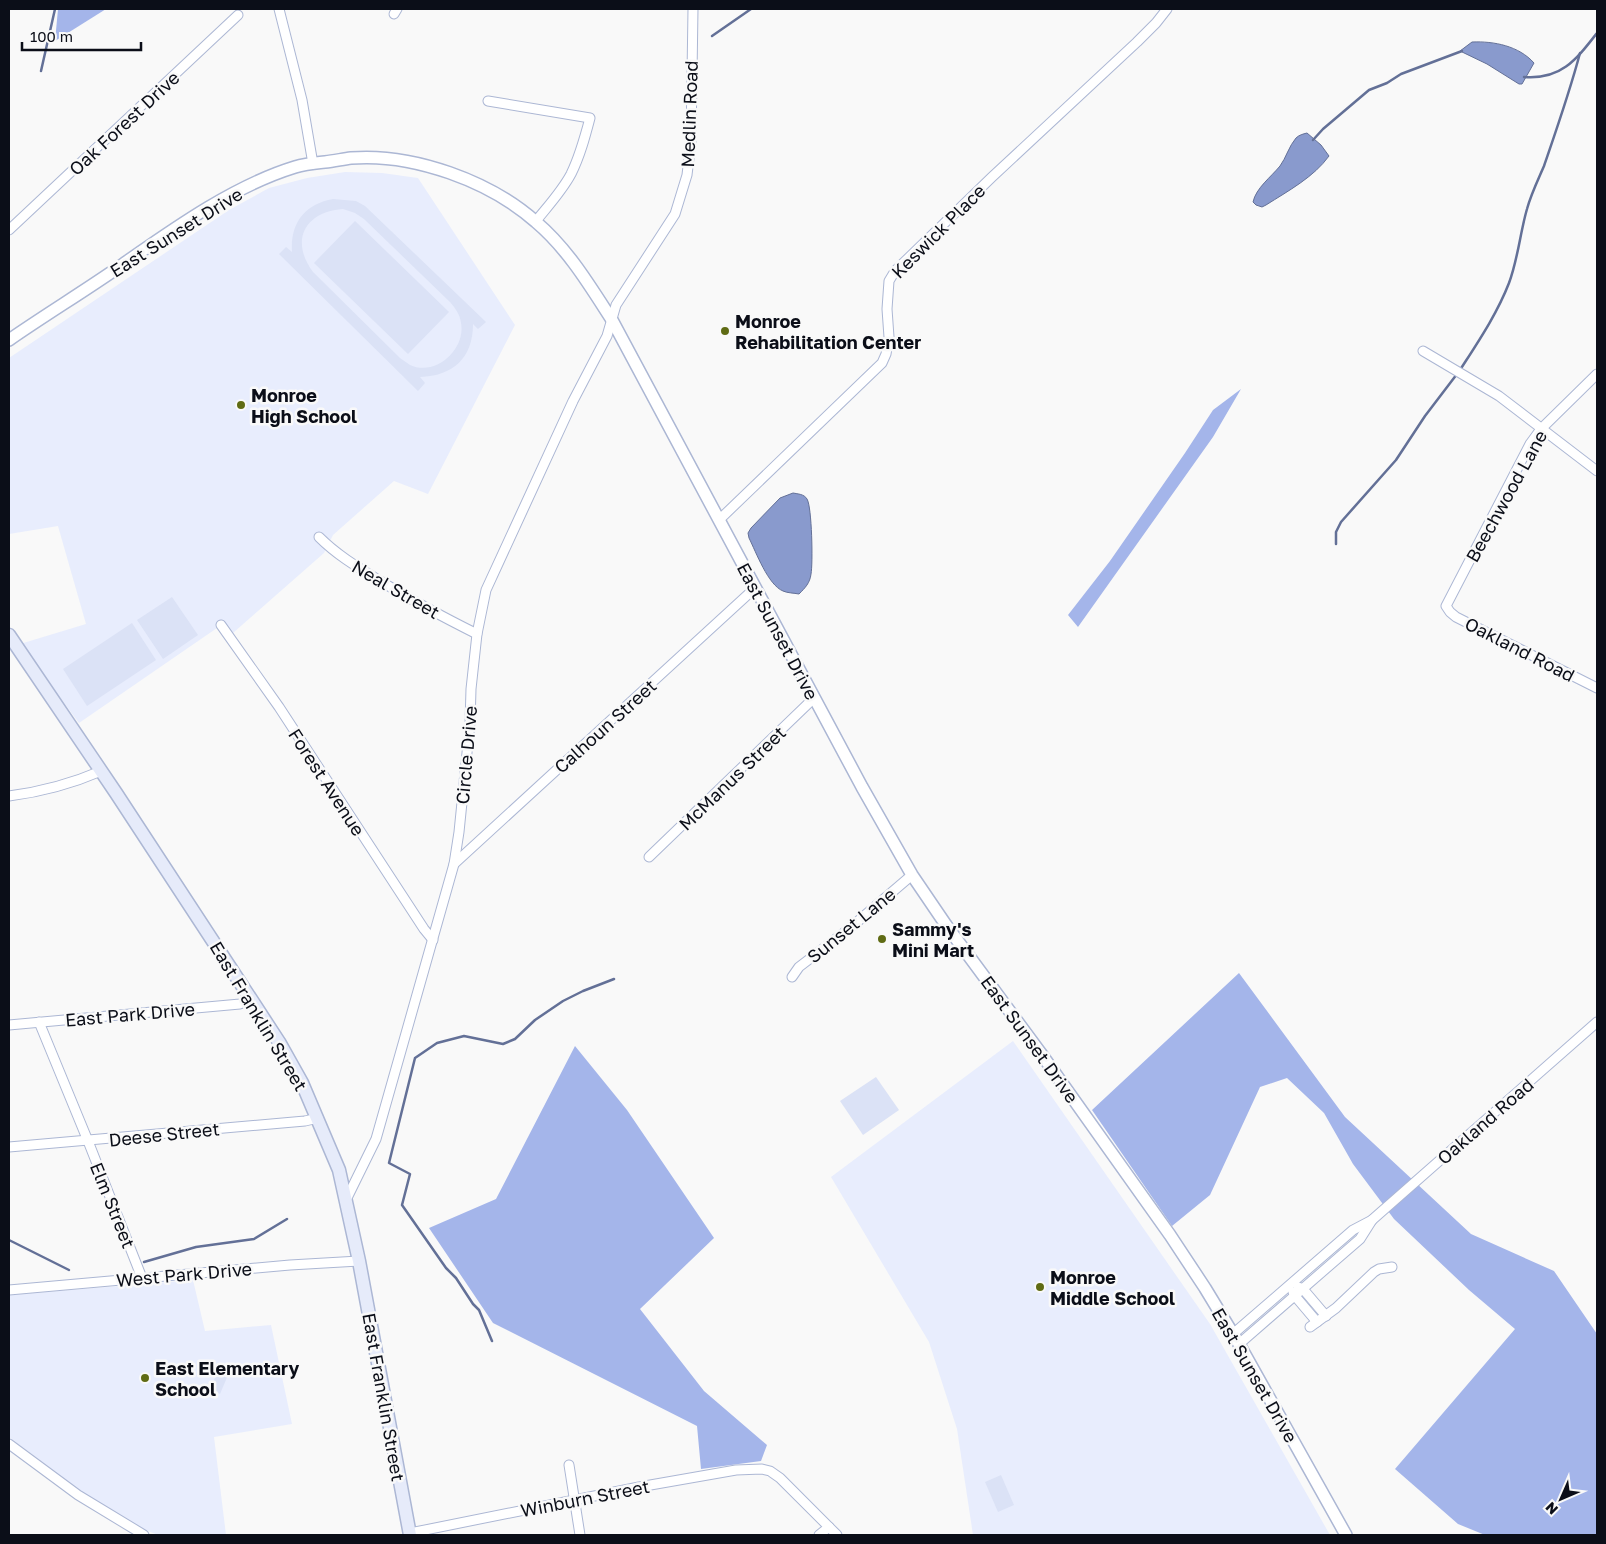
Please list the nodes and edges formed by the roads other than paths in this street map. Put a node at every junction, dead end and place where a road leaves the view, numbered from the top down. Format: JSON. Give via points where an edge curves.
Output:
{"nodes":[{"id":1,"x":279,"y":9,"type":"edge"},
{"id":2,"x":692,"y":9,"type":"edge"},
{"id":3,"x":1167,"y":9,"type":"edge"},
{"id":4,"x":238,"y":15,"type":"dead end"},
{"id":5,"x":488,"y":101,"type":"dead end"},
{"id":6,"x":313,"y":164,"type":"junction"},
{"id":7,"x":536,"y":221,"type":"junction"},
{"id":8,"x":9,"y":230,"type":"edge"},
{"id":9,"x":612,"y":320,"type":"junction"},
{"id":10,"x":9,"y":340,"type":"edge"},
{"id":11,"x":1423,"y":351,"type":"dead end"},
{"id":12,"x":1597,"y":374,"type":"edge"},
{"id":13,"x":1542,"y":429,"type":"junction"},
{"id":14,"x":1597,"y":471,"type":"edge"},
{"id":15,"x":719,"y":520,"type":"junction"},
{"id":16,"x":320,"y":537,"type":"dead end"},
{"id":17,"x":756,"y":588,"type":"junction"},
{"id":18,"x":1446,"y":606,"type":"joint"},
{"id":19,"x":222,"y":625,"type":"dead end"},
{"id":20,"x":477,"y":634,"type":"junction"},
{"id":21,"x":9,"y":635,"type":"edge"},
{"id":22,"x":1597,"y":688,"type":"edge"},
{"id":23,"x":814,"y":698,"type":"junction"},
{"id":24,"x":101,"y":771,"type":"junction"},
{"id":25,"x":9,"y":796,"type":"edge"},
{"id":26,"x":649,"y":857,"type":"dead end"},
{"id":27,"x":454,"y":864,"type":"junction"},
{"id":28,"x":912,"y":875,"type":"junction"},
{"id":29,"x":433,"y":940,"type":"junction"},
{"id":30,"x":792,"y":977,"type":"dead end"},
{"id":31,"x":251,"y":999,"type":"junction"},
{"id":32,"x":39,"y":1022,"type":"junction"},
{"id":33,"x":1597,"y":1022,"type":"edge"},
{"id":34,"x":9,"y":1025,"type":"edge"},
{"id":35,"x":318,"y":1118,"type":"junction"},
{"id":36,"x":88,"y":1141,"type":"junction"},
{"id":37,"x":9,"y":1147,"type":"edge"},
{"id":38,"x":346,"y":1200,"type":"junction"},
{"id":39,"x":1372,"y":1220,"type":"junction"},
{"id":40,"x":359,"y":1261,"type":"junction"},
{"id":41,"x":1392,"y":1267,"type":"dead end"},
{"id":42,"x":142,"y":1278,"type":"junction"},
{"id":43,"x":1290,"y":1285,"type":"junction"},
{"id":44,"x":1303,"y":1289,"type":"junction"},
{"id":45,"x":9,"y":1290,"type":"edge"},
{"id":46,"x":1295,"y":1296,"type":"junction"},
{"id":47,"x":1326,"y":1316,"type":"junction"},
{"id":48,"x":1233,"y":1334,"type":"junction"},
{"id":49,"x":1239,"y":1344,"type":"junction"},
{"id":50,"x":9,"y":1444,"type":"edge"},
{"id":51,"x":569,"y":1465,"type":"dead end"},
{"id":52,"x":574,"y":1500,"type":"junction"},
{"id":53,"x":829,"y":1527,"type":"junction"},
{"id":54,"x":410,"y":1534,"type":"edge"},
{"id":55,"x":144,"y":1535,"type":"edge"},
{"id":56,"x":580,"y":1535,"type":"edge"},
{"id":57,"x":819,"y":1535,"type":"edge"},
{"id":58,"x":837,"y":1535,"type":"edge"},
{"id":59,"x":1346,"y":1535,"type":"edge"}],
"edges":[{"from":1,"to":6,"type":"street","via":[[302,100]]},
{"from":2,"to":9,"type":"street","name":"Medlin Road","via":[[691,141],[687,175],[675,214],[616,305]]},
{"from":3,"to":15,"type":"street","name":"Keswick Place","via":[[1137,42],[895,271],[888,281],[889,337],[882,363]]},
{"from":4,"to":8,"type":"street","name":"Oak Forest Drive"},
{"from":5,"to":7,"type":"street","via":[[590,118],[571,174]]},
{"from":6,"to":7,"type":"street","name":"East Sunset Drive","via":[[373,158],[437,169],[486,188]]},
{"from":6,"to":10,"type":"street","name":"East Sunset Drive","via":[[296,166],[241,190],[192,218]]},
{"from":7,"to":9,"type":"street","name":"East Sunset Drive","via":[[570,258]]},
{"from":9,"to":15,"type":"street","name":"East Sunset Drive"},
{"from":9,"to":20,"type":"street","name":"Circle Drive","via":[[494,570],[486,590]]},
{"from":11,"to":13,"type":"street","via":[[1499,396]]},
{"from":12,"to":13,"type":"street","name":"Beechwood Lane"},
{"from":13,"to":14,"type":"street"},
{"from":13,"to":18,"type":"street","name":"Beechwood Lane","via":[[1530,444]]},
{"from":15,"to":17,"type":"street","name":"East Sunset Drive"},
{"from":16,"to":20,"type":"street","name":"Neal Street","via":[[352,564],[418,604]]},
{"from":17,"to":23,"type":"street","name":"East Sunset Drive"},
{"from":17,"to":27,"type":"street","name":"Calhoun Street"},
{"from":18,"to":22,"type":"street","name":"Oakland Road","via":[[1456,617]]},
{"from":19,"to":29,"type":"street","name":"Forest Avenue"},
{"from":20,"to":27,"type":"street","name":"Circle Drive"},
{"from":21,"to":24,"type":"main road","name":"East Franklin Street"},
{"from":23,"to":26,"type":"street","name":"McManus Street"},
{"from":23,"to":28,"type":"street","name":"East Sunset Drive"},
{"from":24,"to":25,"type":"street","via":[[33,793]]},
{"from":24,"to":31,"type":"main road","name":"East Franklin Street"},
{"from":27,"to":29,"type":"street","name":"Circle Drive"},
{"from":28,"to":30,"type":"street","name":"Sunset Lane"},
{"from":28,"to":48,"type":"street","name":"East Sunset Drive","via":[[1164,1227]]},
{"from":29,"to":38,"type":"street","name":"Circle Drive","via":[[376,1139]]},
{"from":31,"to":32,"type":"street","name":"East Park Drive","via":[[240,1004]]},
{"from":31,"to":35,"type":"main road","name":"East Franklin Street","via":[[280,1042]]},
{"from":32,"to":34,"type":"street","name":"East Park Drive"},
{"from":32,"to":36,"type":"street","name":"Elm Street"},
{"from":33,"to":39,"type":"street","name":"Oakland Road"},
{"from":35,"to":36,"type":"street","name":"Deese Street"},
{"from":35,"to":38,"type":"main road","name":"East Franklin Street"},
{"from":36,"to":37,"type":"street","name":"Deese Street"},
{"from":36,"to":42,"type":"street","name":"Elm Street"},
{"from":38,"to":40,"type":"main road","name":"East Franklin Street"},
{"from":39,"to":43,"type":"street","name":"Oakland Road","via":[[1353,1230]]},
{"from":39,"to":44,"type":"street","name":"Oakland Road","via":[[1360,1239]]},
{"from":40,"to":42,"type":"street","name":"West Park Drive"},
{"from":40,"to":54,"type":"main road","name":"East Franklin Street"},
{"from":41,"to":47,"type":"street","via":[[1379,1268]]},
{"from":42,"to":45,"type":"street","name":"West Park Drive"},
{"from":43,"to":44,"type":"street"},
{"from":43,"to":46,"type":"street"},
{"from":43,"to":48,"type":"street","name":"Oakland Road"},
{"from":44,"to":46,"type":"street","name":"Oakland Road"},
{"from":44,"to":47,"type":"street"},
{"from":46,"to":47,"type":"street","via":[[1314,1325]]},
{"from":46,"to":49,"type":"street","name":"Oakland Road"},
{"from":48,"to":49,"type":"street","name":"East Sunset Drive"},
{"from":49,"to":59,"type":"street","name":"East Sunset Drive"},
{"from":50,"to":55,"type":"street","via":[[78,1495]]},
{"from":51,"to":52,"type":"street"},
{"from":52,"to":53,"type":"street","name":"Winburn Street","via":[[762,1468],[780,1478]]},
{"from":52,"to":54,"type":"street","name":"Winburn Street"},
{"from":52,"to":56,"type":"street"},
{"from":53,"to":57,"type":"street"},
{"from":53,"to":58,"type":"street"}]}
